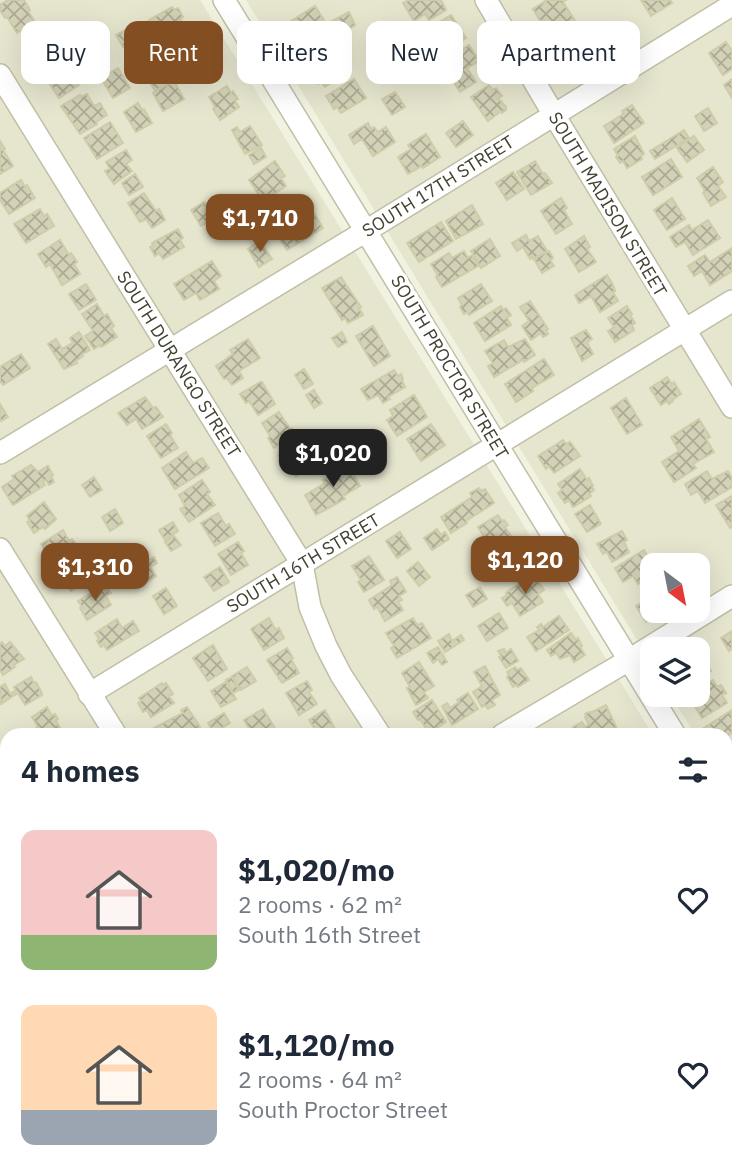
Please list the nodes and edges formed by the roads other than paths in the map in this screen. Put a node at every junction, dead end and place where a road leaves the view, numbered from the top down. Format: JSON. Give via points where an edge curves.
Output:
{"nodes":[{"id":1,"x":224,"y":0,"type":"edge"},
{"id":2,"x":486,"y":0,"type":"edge"},
{"id":3,"x":732,"y":5,"type":"edge"},
{"id":4,"x":0,"y":75,"type":"edge"},
{"id":5,"x":554,"y":115,"type":"junction"},
{"id":6,"x":366,"y":231,"type":"junction"},
{"id":7,"x":732,"y":301,"type":"edge"},
{"id":8,"x":685,"y":330,"type":"junction"},
{"id":9,"x":171,"y":349,"type":"junction"},
{"id":10,"x":732,"y":407,"type":"edge"},
{"id":11,"x":497,"y":446,"type":"junction"},
{"id":12,"x":0,"y":453,"type":"edge"},
{"id":13,"x":0,"y":549,"type":"edge"},
{"id":14,"x":302,"y":565,"type":"junction"},
{"id":15,"x":732,"y":596,"type":"edge"},
{"id":16,"x":629,"y":660,"type":"junction"},
{"id":17,"x":89,"y":694,"type":"junction"},
{"id":18,"x":111,"y":728,"type":"edge"},
{"id":19,"x":375,"y":728,"type":"edge"},
{"id":20,"x":514,"y":728,"type":"edge"},
{"id":21,"x":671,"y":728,"type":"edge"}],
"edges":[{"from":1,"to":6,"type":"street","name":"SOUTH PROCTOR STREET"},
{"from":2,"to":5,"type":"street","name":"SOUTH MADISON STREET"},
{"from":3,"to":5,"type":"street","name":"SOUTH 17TH STREET"},
{"from":4,"to":9,"type":"street","name":"SOUTH DURANGO STREET"},
{"from":5,"to":6,"type":"street","name":"SOUTH 17TH STREET"},
{"from":5,"to":8,"type":"street","name":"SOUTH MADISON STREET"},
{"from":6,"to":9,"type":"street","name":"SOUTH 17TH STREET"},
{"from":6,"to":11,"type":"street","name":"SOUTH PROCTOR STREET"},
{"from":7,"to":8,"type":"street","name":"SOUTH 16TH STREET"},
{"from":8,"to":10,"type":"street","name":"SOUTH MADISON STREET"},
{"from":8,"to":11,"type":"street","name":"SOUTH 16TH STREET"},
{"from":9,"to":12,"type":"street","name":"SOUTH 17TH STREET"},
{"from":9,"to":14,"type":"street","name":"SOUTH DURANGO STREET"},
{"from":11,"to":14,"type":"street","name":"SOUTH 16TH STREET"},
{"from":11,"to":16,"type":"street","name":"SOUTH PROCTOR STREET"},
{"from":13,"to":17,"type":"street"},
{"from":14,"to":17,"type":"street","name":"SOUTH 16TH STREET"},
{"from":14,"to":19,"type":"street","name":"SOUTH DURANGO STREET","via":[[310,607],[326,646]]},
{"from":15,"to":16,"type":"street"},
{"from":16,"to":20,"type":"street"},
{"from":16,"to":21,"type":"street","name":"SOUTH PROCTOR STREET"},
{"from":17,"to":18,"type":"street"}]}
